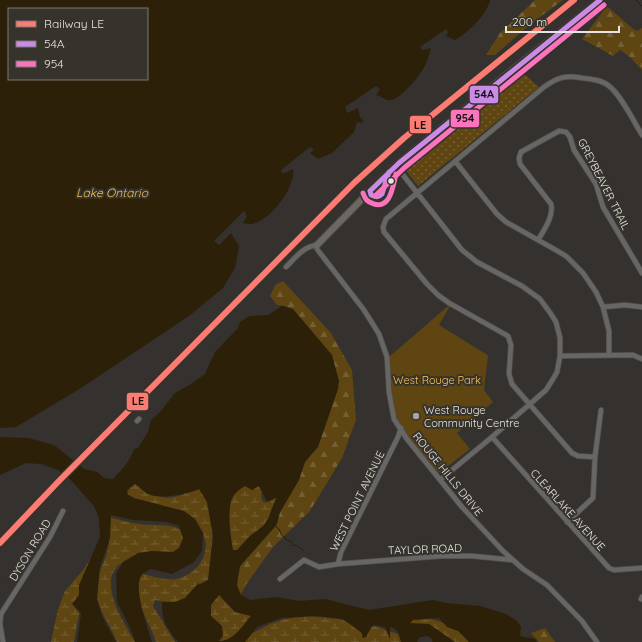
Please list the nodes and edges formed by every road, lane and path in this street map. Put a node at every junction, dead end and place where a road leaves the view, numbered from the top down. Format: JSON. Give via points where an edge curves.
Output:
{"nodes":[{"id":1,"x":600,"y":0,"type":"edge"},
{"id":2,"x":642,"y":135,"type":"edge"},
{"id":3,"x":455,"y":161,"type":"junction"},
{"id":4,"x":396,"y":166,"type":"junction"},
{"id":5,"x":417,"y":192,"type":"junction"},
{"id":6,"x":538,"y":240,"type":"junction"},
{"id":7,"x":317,"y":245,"type":"junction"},
{"id":8,"x":286,"y":267,"type":"dead end"},
{"id":9,"x":642,"y":273,"type":"edge"},
{"id":10,"x":603,"y":307,"type":"junction"},
{"id":11,"x":642,"y":307,"type":"edge"},
{"id":12,"x":609,"y":355,"type":"junction"},
{"id":13,"x":560,"y":356,"type":"junction"},
{"id":14,"x":642,"y":359,"type":"edge"},
{"id":15,"x":529,"y":404,"type":"junction"},
{"id":16,"x":601,"y":410,"type":"dead end"},
{"id":17,"x":401,"y":428,"type":"junction"},
{"id":18,"x":492,"y":437,"type":"junction"},
{"id":19,"x":594,"y":457,"type":"junction"},
{"id":20,"x":440,"y":480,"type":"junction"},
{"id":21,"x":63,"y":511,"type":"dead end"},
{"id":22,"x":567,"y":522,"type":"junction"},
{"id":23,"x":512,"y":560,"type":"junction"},
{"id":24,"x":338,"y":564,"type":"junction"},
{"id":25,"x":642,"y":568,"type":"edge"},
{"id":26,"x":280,"y":580,"type":"dead end"},
{"id":27,"x":0,"y":614,"type":"edge"},
{"id":28,"x":3,"y":642,"type":"edge"},
{"id":29,"x":597,"y":642,"type":"edge"}],
"edges":[{"from":1,"to":4,"type":"street"},
{"from":2,"to":3,"type":"street","via":[[616,93],[608,85],[574,76],[561,77],[544,87]]},
{"from":3,"to":5,"type":"street"},
{"from":3,"to":6,"type":"street","via":[[497,214]]},
{"from":4,"to":5,"type":"street"},
{"from":4,"to":7,"type":"street"},
{"from":5,"to":13,"type":"street","via":[[465,253],[540,299],[556,322],[560,338]]},
{"from":5,"to":15,"type":"street","via":[[386,219],[384,232],[438,295],[508,336],[512,345],[509,374],[512,384]]},
{"from":6,"to":9,"type":"street","name":"GREYBEAVER TRAIL","via":[[551,215],[551,204],[520,164],[519,158],[522,152],[559,131],[566,132],[574,150],[596,184],[603,207]]},
{"from":6,"to":10,"type":"street","via":[[566,256],[579,268],[590,282]]},
{"from":7,"to":8,"type":"street","via":[[305,248]]},
{"from":7,"to":17,"type":"street","name":"ROUGE HILLS DRIVE","via":[[317,249],[364,310],[379,334],[387,357],[394,419]]},
{"from":10,"to":11,"type":"street"},
{"from":10,"to":12,"type":"street","via":[[609,331]]},
{"from":12,"to":13,"type":"street"},
{"from":12,"to":14,"type":"street","via":[[633,355]]},
{"from":13,"to":15,"type":"street","via":[[554,379],[546,390]]},
{"from":15,"to":18,"type":"street"},
{"from":15,"to":19,"type":"street","via":[[572,453]]},
{"from":16,"to":19,"type":"street"},
{"from":17,"to":20,"type":"street","name":"ROUGE HILLS DRIVE"},
{"from":17,"to":24,"type":"street","name":"WEST POINT AVENUE","via":[[341,552]]},
{"from":18,"to":20,"type":"street"},
{"from":18,"to":22,"type":"street","name":"CLEARLAKE AVENUE"},
{"from":19,"to":22,"type":"street","via":[[593,498]]},
{"from":20,"to":23,"type":"street","name":"ROUGE HILLS DRIVE"},
{"from":21,"to":27,"type":"street","name":"DYSON ROAD","via":[[50,537]]},
{"from":22,"to":25,"type":"street","name":"CLEARLAKE AVENUE","via":[[609,568]]},
{"from":23,"to":24,"type":"street","name":"TAYLOR ROAD","via":[[442,556]]},
{"from":23,"to":29,"type":"street","name":"ROUGE HILLS DRIVE","via":[[547,585],[582,621]]},
{"from":24,"to":26,"type":"street","name":"WEST POINT AVENUE","via":[[319,568],[304,560]]},
{"from":27,"to":28,"type":"street","name":"DYSON ROAD"}]}
